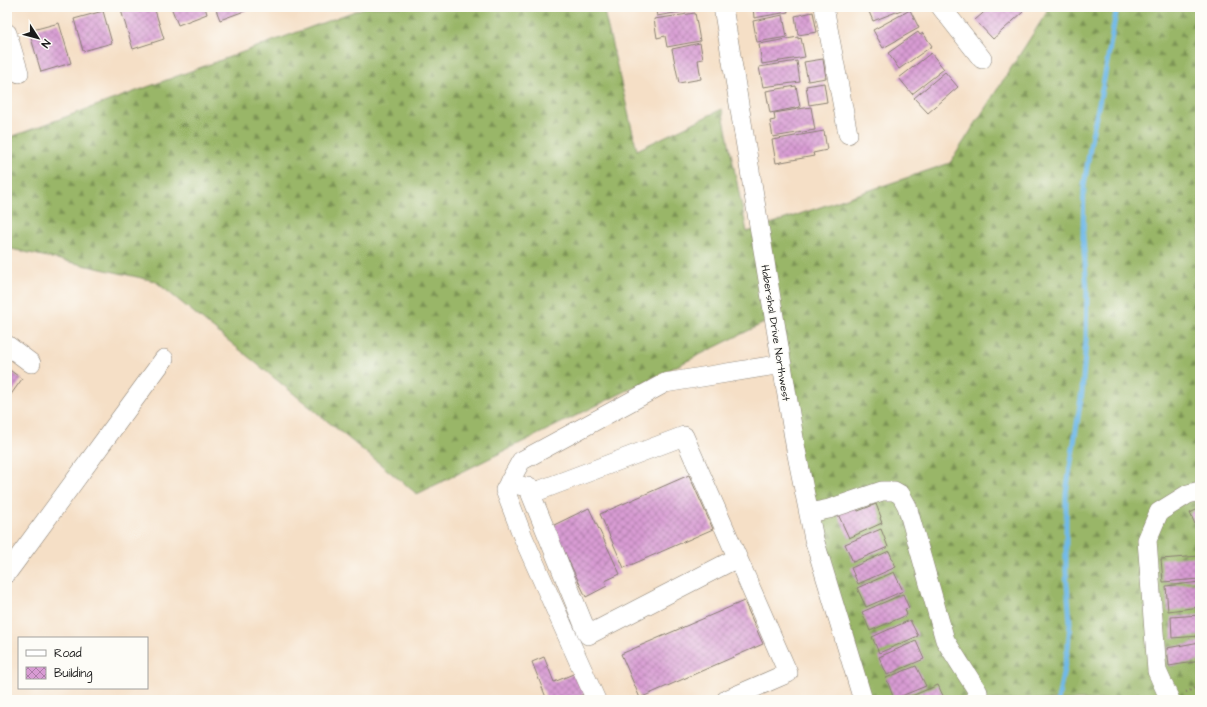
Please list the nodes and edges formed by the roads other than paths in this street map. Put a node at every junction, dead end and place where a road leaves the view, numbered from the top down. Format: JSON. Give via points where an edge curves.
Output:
{"nodes":[{"id":1,"x":723,"y":7,"type":"edge"},
{"id":2,"x":824,"y":7,"type":"edge"},
{"id":3,"x":942,"y":7,"type":"edge"},
{"id":4,"x":7,"y":33,"type":"edge"},
{"id":5,"x":982,"y":59,"type":"dead end"},
{"id":6,"x":19,"y":73,"type":"dead end"},
{"id":7,"x":848,"y":134,"type":"dead end"},
{"id":8,"x":7,"y":345,"type":"edge"},
{"id":9,"x":164,"y":359,"type":"dead end"},
{"id":10,"x":31,"y":363,"type":"dead end"},
{"id":11,"x":782,"y":364,"type":"junction"},
{"id":12,"x":510,"y":482,"type":"junction"},
{"id":13,"x":528,"y":487,"type":"junction"},
{"id":14,"x":1200,"y":491,"type":"edge"},
{"id":15,"x":809,"y":513,"type":"junction"},
{"id":16,"x":737,"y":558,"type":"junction"},
{"id":17,"x":7,"y":574,"type":"edge"},
{"id":18,"x":596,"y":700,"type":"edge"},
{"id":19,"x":726,"y":700,"type":"edge"},
{"id":20,"x":863,"y":700,"type":"edge"},
{"id":21,"x":974,"y":700,"type":"edge"},
{"id":22,"x":1170,"y":700,"type":"edge"}],
"edges":[{"from":1,"to":11,"type":"street","name":"Habershal Drive Northwest"},
{"from":2,"to":7,"type":"street"},
{"from":3,"to":5,"type":"street"},
{"from":4,"to":6,"type":"street"},
{"from":8,"to":10,"type":"street"},
{"from":9,"to":17,"type":"street"},
{"from":11,"to":12,"type":"street","via":[[665,383],[521,461]]},
{"from":11,"to":15,"type":"street","name":"Habershal Drive Northwest"},
{"from":12,"to":13,"type":"street"},
{"from":12,"to":18,"type":"street","via":[[506,490],[523,537]]},
{"from":13,"to":16,"type":"street","via":[[538,491],[684,436]]},
{"from":13,"to":16,"type":"street","via":[[588,634]]},
{"from":14,"to":22,"type":"street","via":[[1188,494],[1159,512],[1147,540],[1157,671]]},
{"from":15,"to":20,"type":"street","name":"Habershal Drive Northwest","via":[[814,539]]},
{"from":15,"to":21,"type":"street","via":[[882,491],[894,491],[901,495],[907,506],[945,640],[978,692]]},
{"from":16,"to":19,"type":"street","via":[[788,673]]}]}
